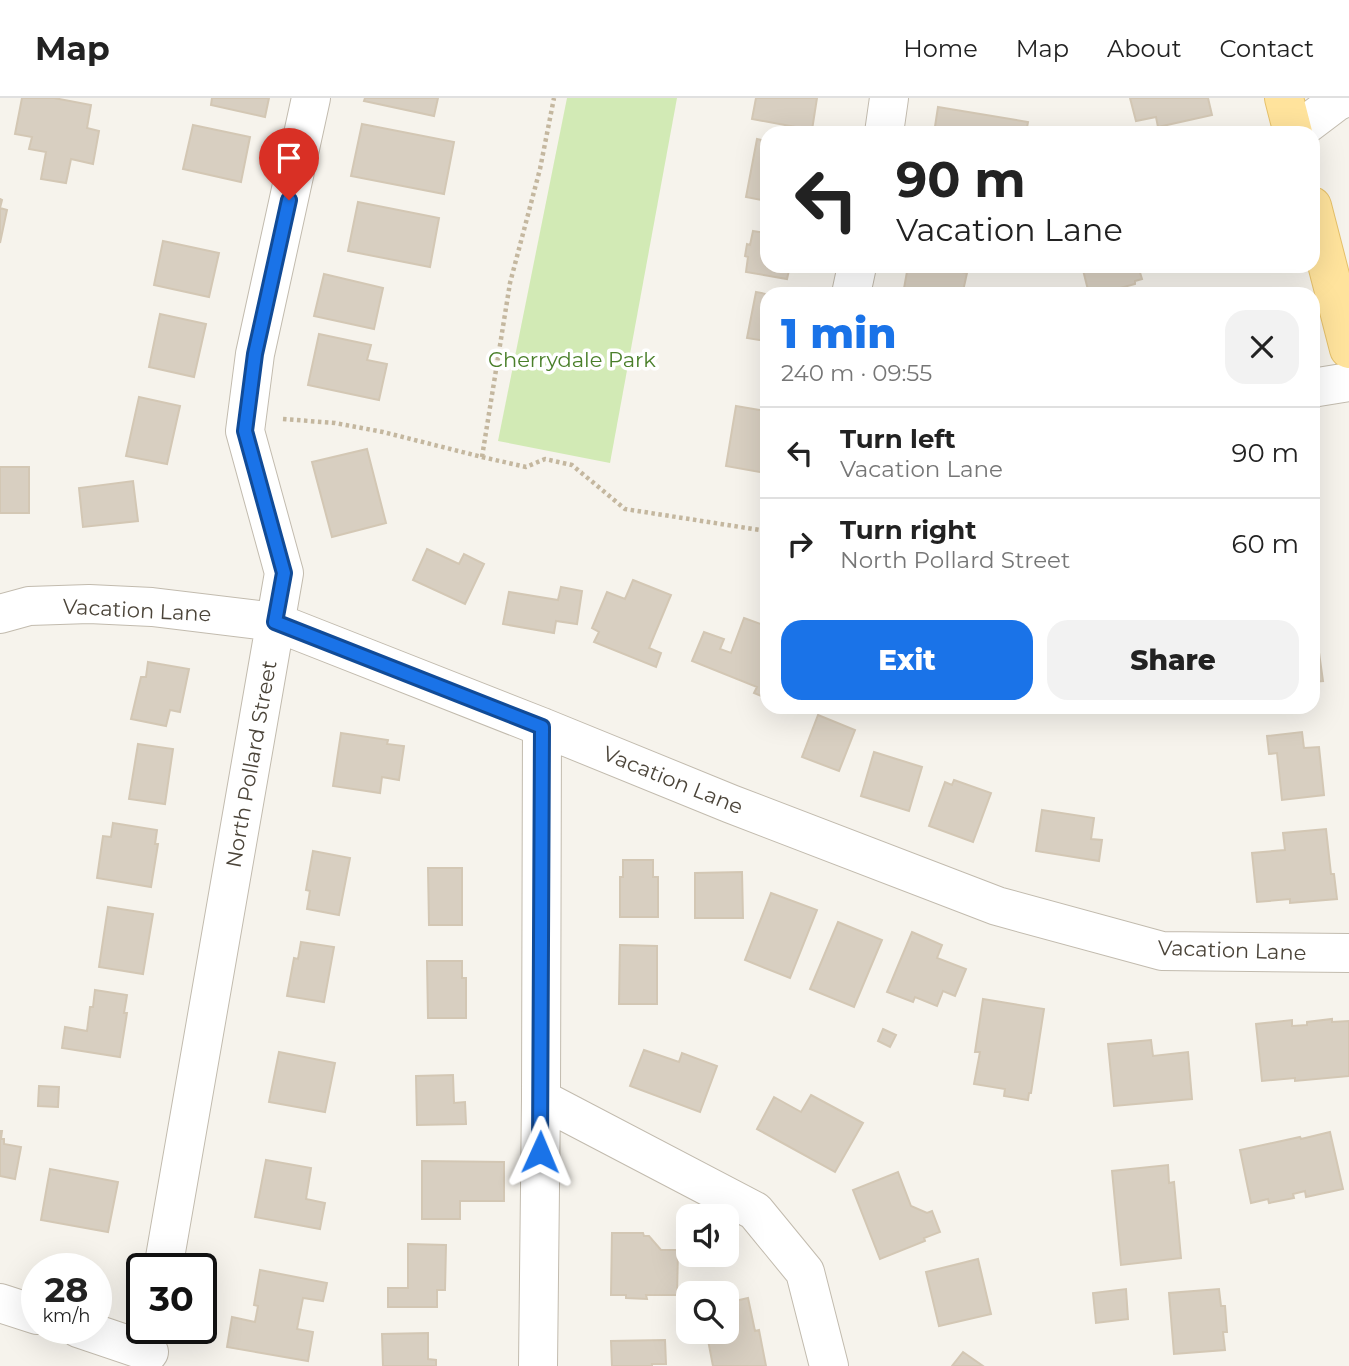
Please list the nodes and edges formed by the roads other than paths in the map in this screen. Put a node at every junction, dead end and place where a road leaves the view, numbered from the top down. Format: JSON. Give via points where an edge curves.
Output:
{"nodes":[{"id":1,"x":312,"y":98,"type":"edge"},
{"id":2,"x":889,"y":98,"type":"edge"},
{"id":3,"x":1284,"y":98,"type":"edge"},
{"id":4,"x":1345,"y":98,"type":"edge"},
{"id":5,"x":885,"y":126,"type":"edge"},
{"id":6,"x":1292,"y":126,"type":"edge"},
{"id":7,"x":1303,"y":126,"type":"edge"},
{"id":8,"x":1320,"y":237,"type":"edge"},
{"id":9,"x":1349,"y":349,"type":"edge"},
{"id":10,"x":1349,"y":382,"type":"edge"},
{"id":11,"x":1320,"y":387,"type":"edge"},
{"id":12,"x":0,"y":614,"type":"edge"},
{"id":13,"x":275,"y":622,"type":"junction"},
{"id":14,"x":542,"y":727,"type":"junction"},
{"id":15,"x":1349,"y":953,"type":"edge"},
{"id":16,"x":541,"y":1099,"type":"junction"},
{"id":17,"x":166,"y":1253,"type":"edge"},
{"id":18,"x":0,"y":1303,"type":"edge"},
{"id":19,"x":21,"y":1310,"type":"edge"},
{"id":20,"x":112,"y":1338,"type":"edge"},
{"id":21,"x":151,"y":1349,"type":"edge"},
{"id":22,"x":538,"y":1366,"type":"edge"},
{"id":23,"x":830,"y":1366,"type":"edge"}],
"edges":[{"from":1,"to":13,"type":"street","name":"North Pollard Street","via":[[255,354],[245,431],[284,573]]},
{"from":2,"to":5,"type":"street"},
{"from":3,"to":6,"type":"main road"},
{"from":4,"to":7,"type":"street"},
{"from":8,"to":9,"type":"main road"},
{"from":10,"to":11,"type":"street"},
{"from":12,"to":13,"type":"street","name":"Vacation Lane","via":[[30,606],[89,604]]},
{"from":13,"to":14,"type":"street","name":"Vacation Lane"},
{"from":13,"to":17,"type":"street","name":"North Pollard Street"},
{"from":14,"to":15,"type":"street","name":"Vacation Lane","via":[[997,906],[1162,951]]},
{"from":14,"to":16,"type":"street"},
{"from":16,"to":22,"type":"street"},
{"from":16,"to":23,"type":"street","via":[[755,1212],[805,1272]]},
{"from":18,"to":19,"type":"street"},
{"from":20,"to":21,"type":"street"}]}
